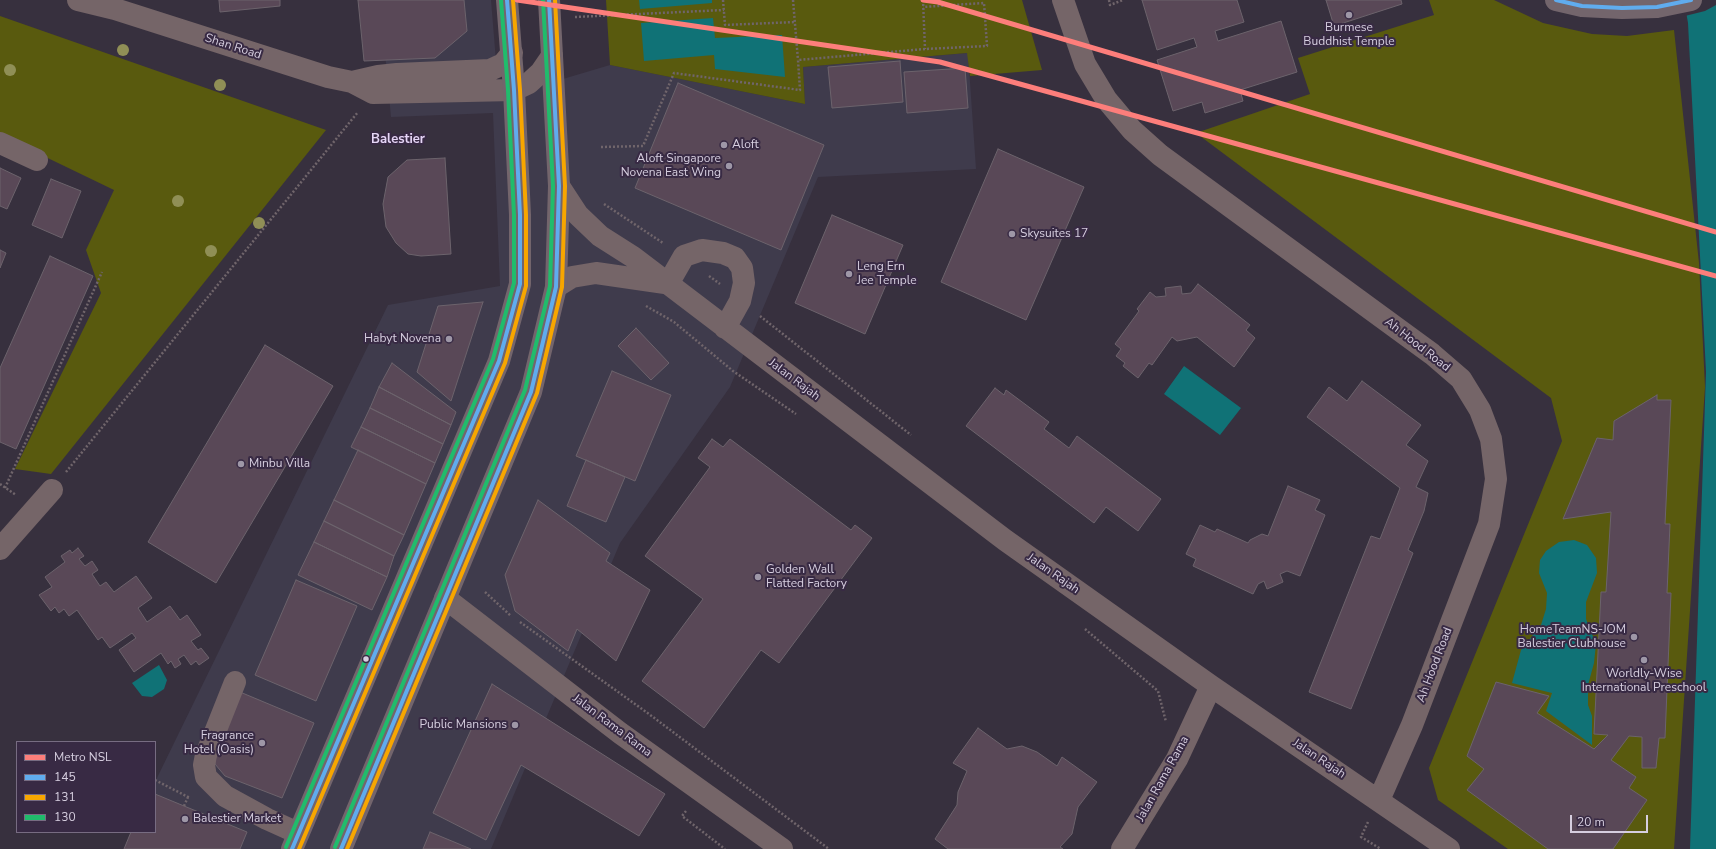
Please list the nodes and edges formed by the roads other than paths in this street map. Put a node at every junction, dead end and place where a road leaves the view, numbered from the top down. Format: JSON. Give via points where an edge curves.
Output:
{"nodes":[{"id":1,"x":78,"y":0,"type":"edge"},
{"id":2,"x":508,"y":0,"type":"edge"},
{"id":3,"x":1062,"y":0,"type":"edge"},
{"id":4,"x":1556,"y":0,"type":"edge"},
{"id":5,"x":1691,"y":0,"type":"edge"},
{"id":6,"x":114,"y":4,"type":"edge"},
{"id":7,"x":549,"y":9,"type":"edge"},
{"id":8,"x":512,"y":53,"type":"junction"},
{"id":9,"x":552,"y":56,"type":"junction"},
{"id":10,"x":352,"y":82,"type":"junction"},
{"id":11,"x":514,"y":90,"type":"junction"},
{"id":12,"x":0,"y":144,"type":"edge"},
{"id":13,"x":36,"y":160,"type":"dead end"},
{"id":14,"x":559,"y":186,"type":"junction"},
{"id":15,"x":668,"y":284,"type":"junction"},
{"id":16,"x":556,"y":287,"type":"junction"},
{"id":17,"x":725,"y":328,"type":"junction"},
{"id":18,"x":52,"y":490,"type":"road end"},
{"id":19,"x":0,"y":549,"type":"edge"},
{"id":20,"x":445,"y":598,"type":"junction"},
{"id":21,"x":235,"y":682,"type":"dead end"},
{"id":22,"x":1211,"y":686,"type":"junction"},
{"id":23,"x":1379,"y":800,"type":"junction"},
{"id":24,"x":295,"y":841,"type":"edge"},
{"id":25,"x":341,"y":849,"type":"edge"},
{"id":26,"x":782,"y":849,"type":"edge"},
{"id":27,"x":1122,"y":849,"type":"edge"},
{"id":28,"x":1449,"y":849,"type":"edge"}],
"edges":[{"from":1,"to":6,"type":"street","name":"Shan Road"},
{"from":2,"to":8,"type":"main road"},
{"from":3,"to":23,"type":"street","name":"Ah Hood Road","via":[[1085,64],[1106,99],[1132,130],[1160,155],[1432,354],[1460,379],[1480,410],[1490,439],[1496,479],[1489,524],[1412,725]]},
{"from":4,"to":5,"type":"main road","via":[[1582,6],[1622,8],[1657,7]]},
{"from":6,"to":10,"type":"street","name":"Shan Road","via":[[328,77]]},
{"from":7,"to":9,"type":"main road"},
{"from":8,"to":10,"type":"street","name":"Shan Road","via":[[503,64],[490,70],[397,74]]},
{"from":8,"to":11,"type":"main road"},
{"from":9,"to":11,"type":"street","via":[[541,72],[529,83]]},
{"from":9,"to":14,"type":"main road"},
{"from":10,"to":11,"type":"street","name":"Shan Road","via":[[373,94]]},
{"from":11,"to":24,"type":"main road","via":[[520,215],[520,284],[499,361]]},
{"from":12,"to":13,"type":"street"},
{"from":14,"to":15,"type":"street","name":"Jalan Rajah","via":[[578,215],[600,236]]},
{"from":14,"to":16,"type":"main road"},
{"from":15,"to":16,"type":"street","name":"Jalan Rajah","via":[[596,273],[572,277]]},
{"from":15,"to":17,"type":"street","name":"Jalan Rajah"},
{"from":15,"to":17,"type":"street","via":[[684,256],[702,250],[723,253],[735,258],[742,268],[744,283],[740,301]]},
{"from":16,"to":20,"type":"main road","via":[[532,392]]},
{"from":17,"to":22,"type":"street","name":"Jalan Rajah","via":[[1005,540]]},
{"from":18,"to":19,"type":"street"},
{"from":20,"to":25,"type":"main road"},
{"from":20,"to":26,"type":"street","name":"Jalan Rama Rama","via":[[620,733]]},
{"from":21,"to":24,"type":"street","via":[[206,755],[206,777],[225,796],[268,819]]},
{"from":22,"to":23,"type":"street","name":"Jalan Rajah"},
{"from":22,"to":27,"type":"street","name":"Jalan Rama Rama","via":[[1177,759]]},
{"from":23,"to":28,"type":"street","name":"Jalan Rajah"}]}
